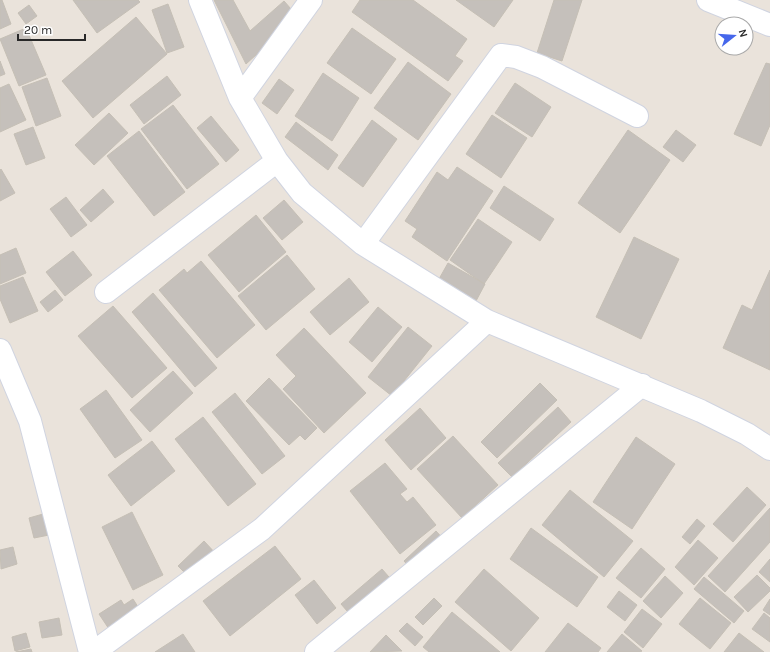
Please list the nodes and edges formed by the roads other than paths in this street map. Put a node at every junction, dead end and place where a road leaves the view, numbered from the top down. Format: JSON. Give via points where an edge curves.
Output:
{"nodes":[{"id":1,"x":200,"y":0,"type":"edge"},
{"id":2,"x":311,"y":0,"type":"edge"},
{"id":3,"x":708,"y":0,"type":"edge"},
{"id":4,"x":770,"y":25,"type":"edge"},
{"id":5,"x":240,"y":98,"type":"junction"},
{"id":6,"x":637,"y":116,"type":"dead end"},
{"id":7,"x":277,"y":161,"type":"junction"},
{"id":8,"x":363,"y":244,"type":"junction"},
{"id":9,"x":106,"y":292,"type":"dead end"},
{"id":10,"x":488,"y":321,"type":"junction"},
{"id":11,"x":0,"y":350,"type":"edge"},
{"id":12,"x":642,"y":385,"type":"junction"},
{"id":13,"x":770,"y":449,"type":"edge"},
{"id":14,"x":90,"y":652,"type":"edge"},
{"id":15,"x":94,"y":652,"type":"edge"},
{"id":16,"x":316,"y":652,"type":"edge"}],
"edges":[{"from":1,"to":5,"type":"street"},
{"from":2,"to":5,"type":"street"},
{"from":3,"to":4,"type":"street"},
{"from":5,"to":7,"type":"street"},
{"from":6,"to":8,"type":"street","via":[[542,67],[516,57],[501,55]]},
{"from":7,"to":8,"type":"street","via":[[302,193]]},
{"from":7,"to":9,"type":"street"},
{"from":8,"to":10,"type":"street"},
{"from":10,"to":12,"type":"street"},
{"from":10,"to":15,"type":"street","via":[[262,529]]},
{"from":11,"to":14,"type":"street","via":[[30,421]]},
{"from":12,"to":13,"type":"street","via":[[747,434]]},
{"from":12,"to":16,"type":"street"}]}
